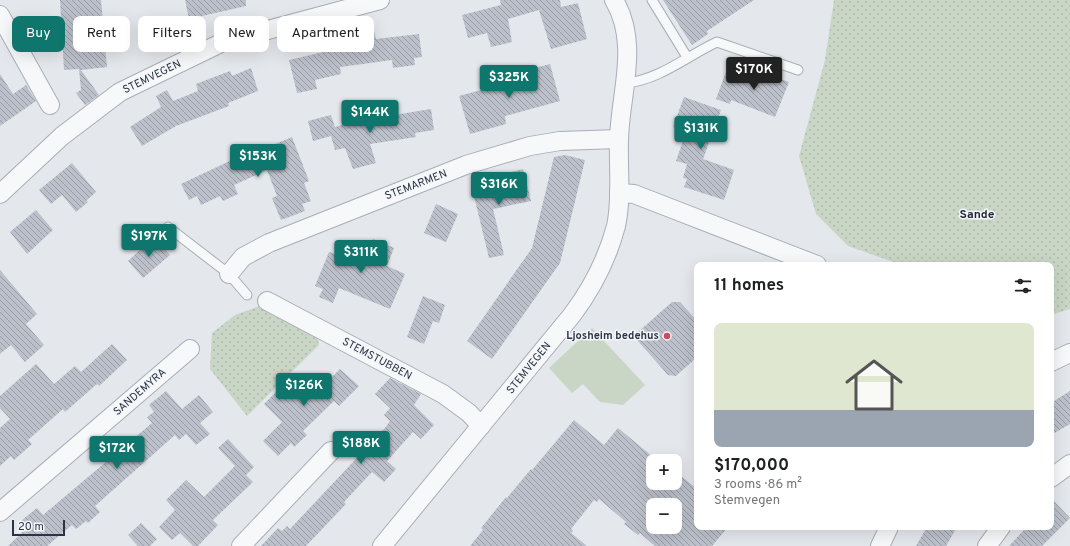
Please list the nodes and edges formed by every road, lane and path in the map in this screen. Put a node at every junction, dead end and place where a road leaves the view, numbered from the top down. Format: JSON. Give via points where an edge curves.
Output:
{"nodes":[{"id":1,"x":380,"y":0,"type":"edge"},
{"id":2,"x":614,"y":0,"type":"edge"},
{"id":3,"x":652,"y":0,"type":"edge"},
{"id":4,"x":0,"y":15,"type":"edge"},
{"id":5,"x":687,"y":57,"type":"junction"},
{"id":6,"x":798,"y":70,"type":"dead end"},
{"id":7,"x":626,"y":83,"type":"junction"},
{"id":8,"x":50,"y":105,"type":"dead end"},
{"id":9,"x":619,"y":139,"type":"junction"},
{"id":10,"x":619,"y":193,"type":"junction"},
{"id":11,"x":0,"y":194,"type":"edge"},
{"id":12,"x":168,"y":227,"type":"dead end"},
{"id":13,"x":809,"y":262,"type":"edge"},
{"id":14,"x":229,"y":274,"type":"junction"},
{"id":15,"x":247,"y":295,"type":"dead end"},
{"id":16,"x":267,"y":301,"type":"dead end"},
{"id":17,"x":190,"y":349,"type":"dead end"},
{"id":18,"x":1070,"y":353,"type":"edge"},
{"id":19,"x":1054,"y":361,"type":"edge"},
{"id":20,"x":481,"y":426,"type":"junction"},
{"id":21,"x":331,"y":451,"type":"dead end"},
{"id":22,"x":1070,"y":464,"type":"edge"},
{"id":23,"x":1054,"y":476,"type":"edge"},
{"id":24,"x":0,"y":512,"type":"edge"},
{"id":25,"x":888,"y":530,"type":"edge"},
{"id":26,"x":999,"y":530,"type":"edge"},
{"id":27,"x":241,"y":546,"type":"edge"},
{"id":28,"x":382,"y":546,"type":"edge"},
{"id":29,"x":880,"y":546,"type":"edge"},
{"id":30,"x":987,"y":546,"type":"edge"}],
"edges":[{"from":1,"to":11,"type":"street","name":"STEMVEGEN","via":[[223,42],[120,92],[62,136]]},
{"from":2,"to":7,"type":"street","name":"STEMVEGEN","via":[[622,15],[627,39]]},
{"from":3,"to":5,"type":"lane"},
{"from":4,"to":8,"type":"street"},
{"from":5,"to":6,"type":"lane","via":[[717,42]]},
{"from":5,"to":7,"type":"lane","via":[[646,80]]},
{"from":7,"to":9,"type":"street","name":"STEMVEGEN"},
{"from":9,"to":10,"type":"street","name":"STEMVEGEN"},
{"from":9,"to":14,"type":"street","name":"STEMARMEN","via":[[560,141],[530,146],[466,165],[268,243],[243,257]]},
{"from":10,"to":13,"type":"street","via":[[634,194]]},
{"from":10,"to":20,"type":"street","name":"STEMVEGEN","via":[[616,224],[606,257],[591,289]]},
{"from":12,"to":14,"type":"lane"},
{"from":14,"to":15,"type":"lane"},
{"from":16,"to":20,"type":"street","name":"STEMSTUBBEN","via":[[443,394],[469,413]]},
{"from":17,"to":24,"type":"street","name":"SANDEMYRA"},
{"from":18,"to":19,"type":"street"},
{"from":20,"to":28,"type":"street","name":"STEMVEGEN"},
{"from":21,"to":27,"type":"street"},
{"from":22,"to":23,"type":"street"},
{"from":25,"to":29,"type":"street"},
{"from":26,"to":30,"type":"street"}]}
